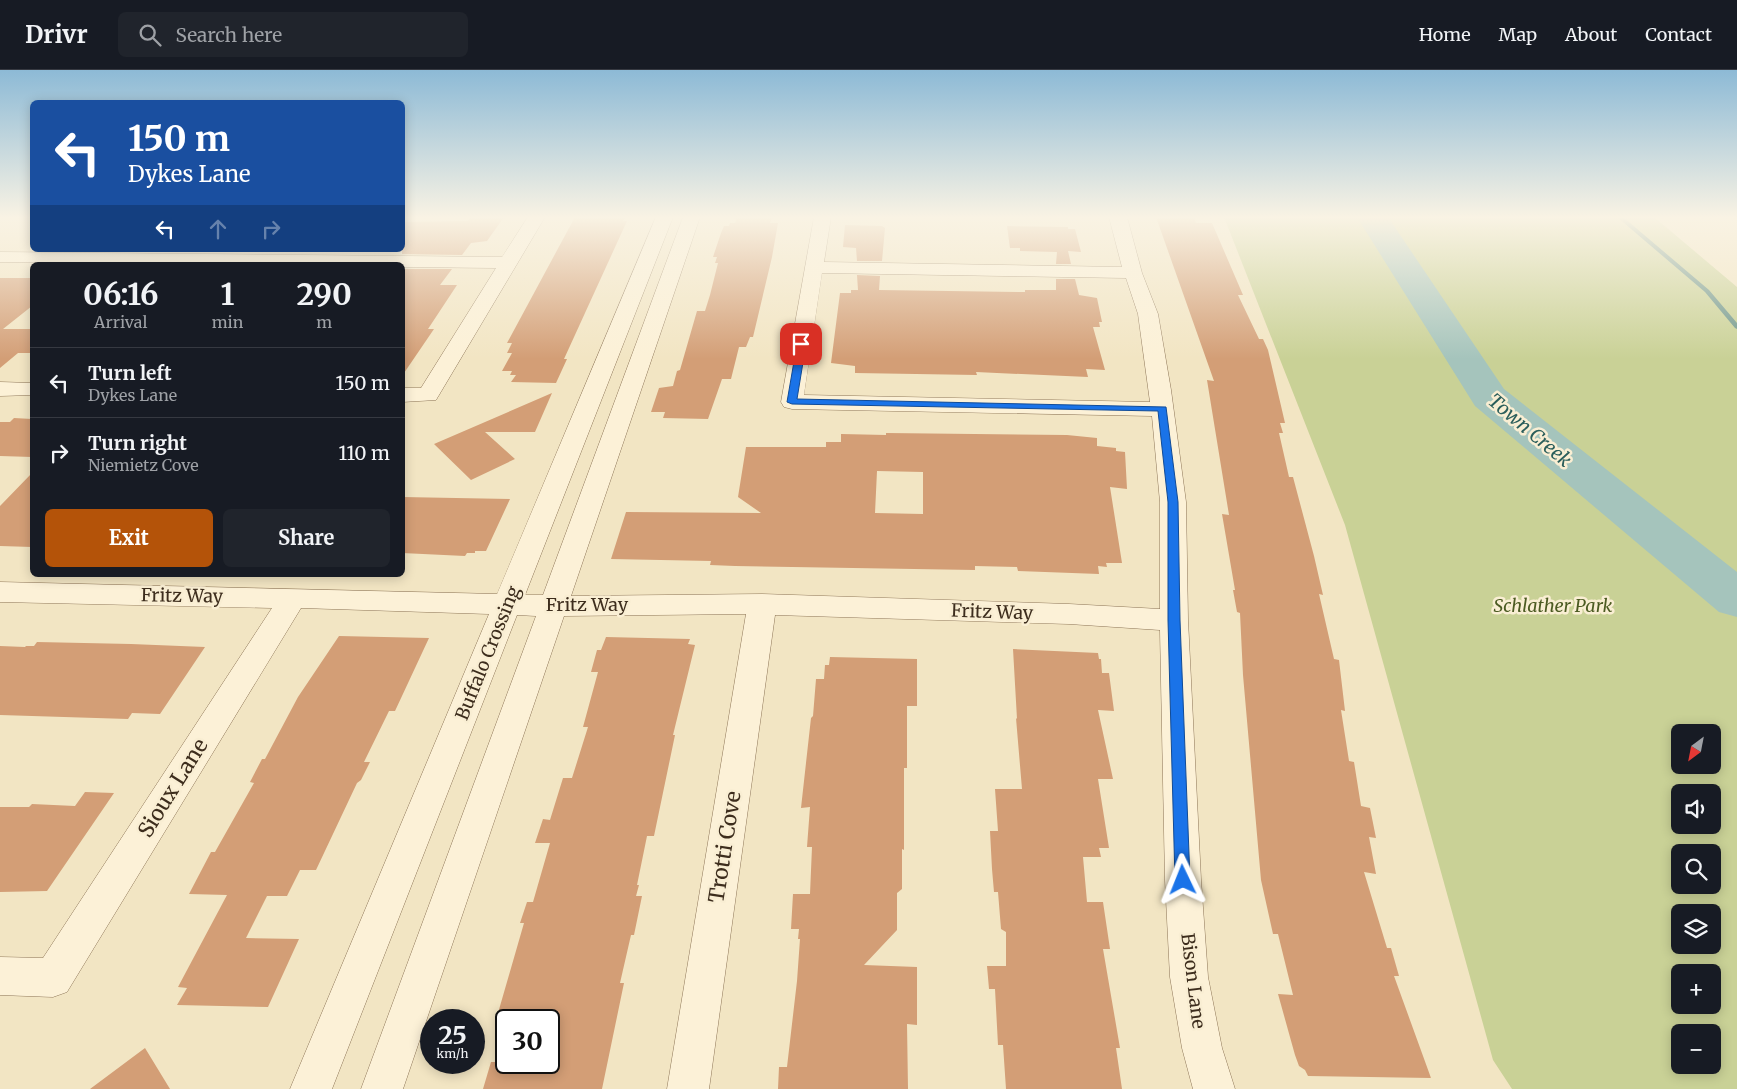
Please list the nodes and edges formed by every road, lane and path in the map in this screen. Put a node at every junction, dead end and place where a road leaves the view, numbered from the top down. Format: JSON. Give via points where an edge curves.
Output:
{"nodes":[{"id":1,"x":507,"y":265,"type":"edge"},
{"id":2,"x":645,"y":265,"type":"edge"},
{"id":3,"x":675,"y":265,"type":"edge"},
{"id":4,"x":1131,"y":265,"type":"edge"},
{"id":5,"x":814,"y":267,"type":"joint"},
{"id":6,"x":1133,"y":273,"type":"junction"},
{"id":7,"x":0,"y":389,"type":"edge"},
{"id":8,"x":30,"y":389,"type":"edge"},
{"id":9,"x":405,"y":395,"type":"edge"},
{"id":10,"x":1162,"y":409,"type":"junction"},
{"id":11,"x":0,"y":592,"type":"edge"},
{"id":12,"x":293,"y":598,"type":"junction"},
{"id":13,"x":762,"y":604,"type":"junction"},
{"id":14,"x":507,"y":605,"type":"junction"},
{"id":15,"x":554,"y":606,"type":"junction"},
{"id":16,"x":1174,"y":620,"type":"junction"},
{"id":17,"x":0,"y":976,"type":"edge"},
{"id":18,"x":311,"y":1089,"type":"edge"},
{"id":19,"x":382,"y":1089,"type":"edge"},
{"id":20,"x":688,"y":1089,"type":"edge"},
{"id":21,"x":1214,"y":1089,"type":"edge"}],
"edges":[{"from":1,"to":9,"type":"street","via":[[428,395]]},
{"from":2,"to":14,"type":"street","name":"Buffalo Crossing"},
{"from":3,"to":15,"type":"street"},
{"from":4,"to":6,"type":"street","name":"Bison Lane"},
{"from":5,"to":6,"type":"street"},
{"from":5,"to":10,"type":"street","via":[[792,402]]},
{"from":6,"to":10,"type":"street","name":"Bison Lane","via":[[1148,314]]},
{"from":7,"to":8,"type":"street"},
{"from":10,"to":16,"type":"street","name":"Bison Lane","via":[[1173,502]]},
{"from":11,"to":12,"type":"street","name":"Fritz Way"},
{"from":12,"to":14,"type":"street","name":"Fritz Way"},
{"from":12,"to":17,"type":"street","name":"Sioux Lane","via":[[53,978]]},
{"from":13,"to":15,"type":"street","name":"Fritz Way"},
{"from":13,"to":16,"type":"street","name":"Fritz Way"},
{"from":13,"to":20,"type":"street","name":"Trotti Cove"},
{"from":14,"to":15,"type":"street","name":"Fritz Way"},
{"from":14,"to":18,"type":"street","name":"Buffalo Crossing"},
{"from":15,"to":19,"type":"street"},
{"from":16,"to":21,"type":"street","name":"Bison Lane","via":[[1189,977],[1202,1048]]}]}
